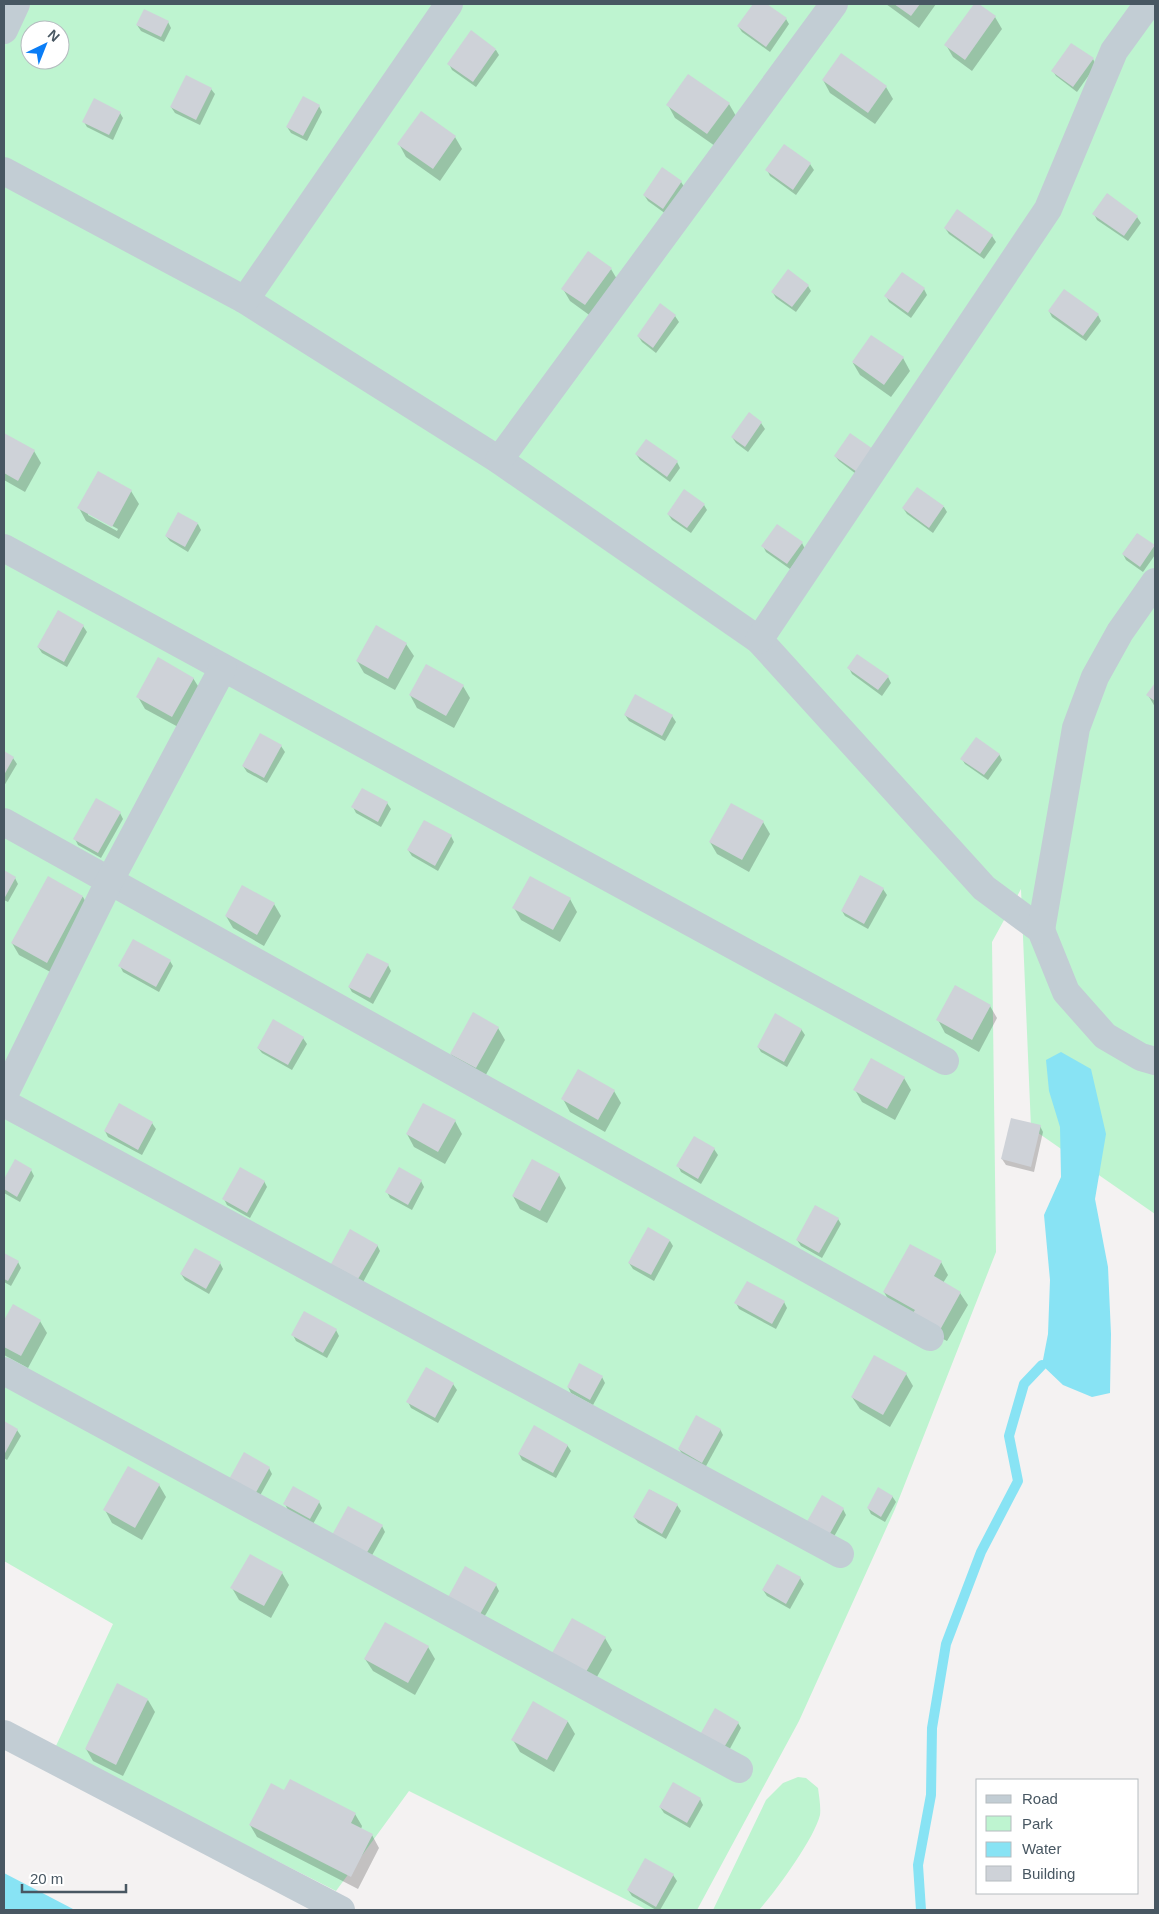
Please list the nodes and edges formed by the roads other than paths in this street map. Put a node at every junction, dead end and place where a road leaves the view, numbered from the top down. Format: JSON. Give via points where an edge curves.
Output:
{"nodes":[{"id":1,"x":16,"y":4,"type":"edge"},
{"id":2,"x":449,"y":4,"type":"edge"},
{"id":3,"x":834,"y":4,"type":"edge"},
{"id":4,"x":1148,"y":4,"type":"edge"},
{"id":5,"x":4,"y":30,"type":"edge"},
{"id":6,"x":4,"y":172,"type":"edge"},
{"id":7,"x":245,"y":300,"type":"junction"},
{"id":8,"x":499,"y":460,"type":"junction"},
{"id":9,"x":4,"y":548,"type":"edge"},
{"id":10,"x":1155,"y":582,"type":"edge"},
{"id":11,"x":759,"y":640,"type":"junction"},
{"id":12,"x":224,"y":668,"type":"junction"},
{"id":13,"x":4,"y":822,"type":"edge"},
{"id":14,"x":110,"y":880,"type":"junction"},
{"id":15,"x":1041,"y":930,"type":"junction"},
{"id":16,"x":945,"y":1061,"type":"dead end"},
{"id":17,"x":1155,"y":1061,"type":"edge"},
{"id":18,"x":4,"y":1095,"type":"edge"},
{"id":19,"x":4,"y":1104,"type":"edge"},
{"id":20,"x":930,"y":1337,"type":"dead end"},
{"id":21,"x":4,"y":1370,"type":"edge"},
{"id":22,"x":840,"y":1554,"type":"dead end"},
{"id":23,"x":4,"y":1734,"type":"edge"},
{"id":24,"x":739,"y":1769,"type":"dead end"},
{"id":25,"x":341,"y":1910,"type":"edge"}],
"edges":[{"from":1,"to":5,"type":"street"},
{"from":2,"to":7,"type":"street"},
{"from":3,"to":8,"type":"street"},
{"from":4,"to":11,"type":"street","via":[[1114,51],[1048,209]]},
{"from":6,"to":7,"type":"street"},
{"from":7,"to":8,"type":"street"},
{"from":8,"to":11,"type":"street"},
{"from":9,"to":12,"type":"street"},
{"from":10,"to":15,"type":"street","via":[[1120,632],[1095,677],[1076,728]]},
{"from":11,"to":15,"type":"street","via":[[984,888]]},
{"from":12,"to":14,"type":"street"},
{"from":12,"to":16,"type":"street"},
{"from":13,"to":14,"type":"street"},
{"from":14,"to":18,"type":"street"},
{"from":14,"to":20,"type":"street"},
{"from":15,"to":17,"type":"street","via":[[1066,992],[1072,999],[1105,1036],[1141,1058]]},
{"from":19,"to":22,"type":"street"},
{"from":21,"to":24,"type":"street"},
{"from":23,"to":25,"type":"street"}]}
